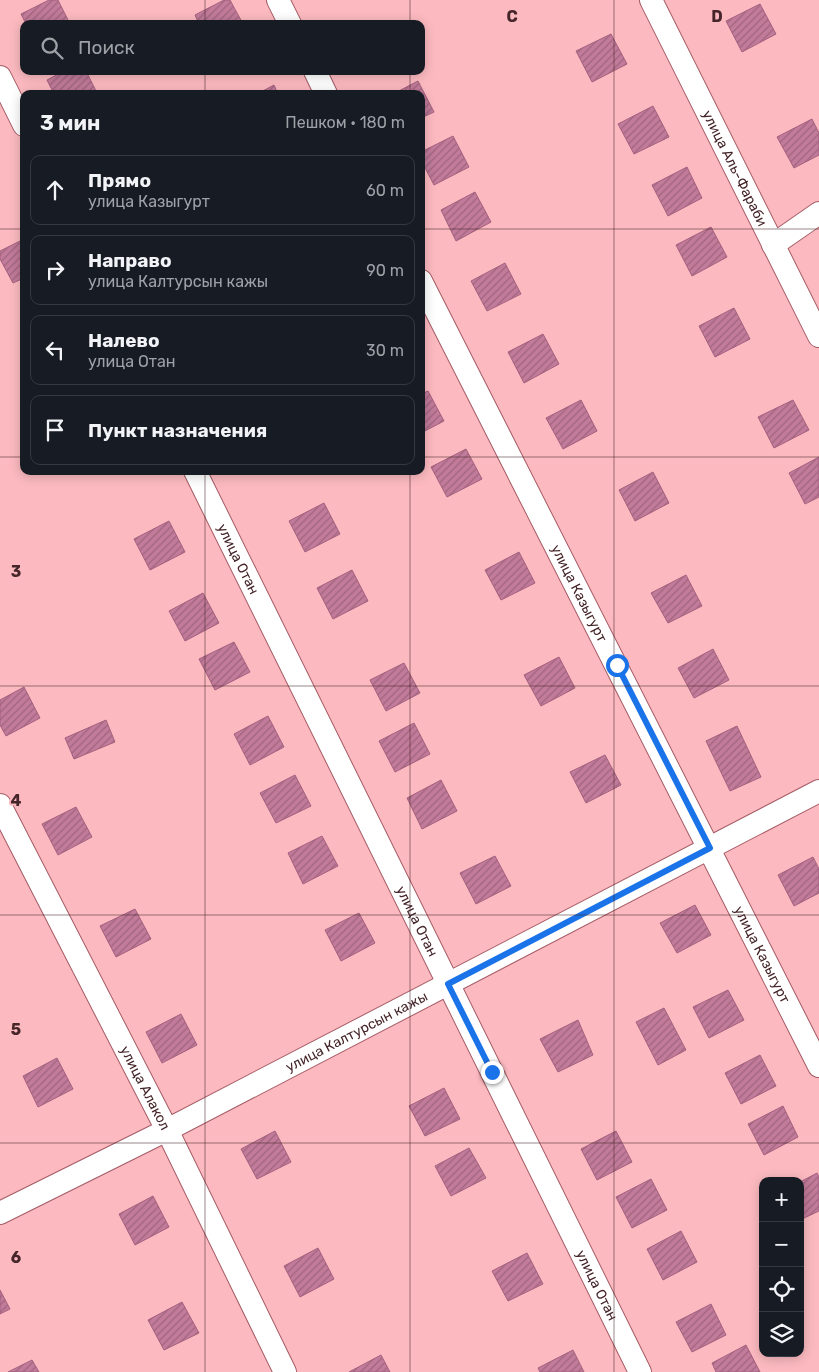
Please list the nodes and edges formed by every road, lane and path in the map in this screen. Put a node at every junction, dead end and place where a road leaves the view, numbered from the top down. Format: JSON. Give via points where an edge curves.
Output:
{"nodes":[{"id":1,"x":278,"y":0,"type":"edge"},
{"id":2,"x":652,"y":0,"type":"edge"},
{"id":3,"x":288,"y":20,"type":"edge"},
{"id":4,"x":317,"y":75,"type":"edge"},
{"id":5,"x":0,"y":77,"type":"edge"},
{"id":6,"x":324,"y":90,"type":"edge"},
{"id":7,"x":20,"y":117,"type":"edge"},
{"id":8,"x":819,"y":213,"type":"edge"},
{"id":9,"x":773,"y":244,"type":"junction"},
{"id":10,"x":425,"y":289,"type":"edge"},
{"id":11,"x":819,"y":336,"type":"edge"},
{"id":12,"x":196,"y":475,"type":"edge"},
{"id":13,"x":819,"y":791,"type":"edge"},
{"id":14,"x":0,"y":805,"type":"edge"},
{"id":15,"x":710,"y":848,"type":"junction"},
{"id":16,"x":448,"y":984,"type":"junction"},
{"id":17,"x":819,"y":1066,"type":"edge"},
{"id":18,"x":167,"y":1130,"type":"junction"},
{"id":19,"x":0,"y":1213,"type":"edge"},
{"id":20,"x":285,"y":1372,"type":"edge"},
{"id":21,"x":640,"y":1372,"type":"edge"}],
"edges":[{"from":1,"to":3,"type":"street"},
{"from":2,"to":9,"type":"street","name":"улица Аль-Фараби"},
{"from":4,"to":6,"type":"street"},
{"from":5,"to":7,"type":"street"},
{"from":8,"to":9,"type":"street"},
{"from":9,"to":11,"type":"street","name":"улица Аль-Фараби"},
{"from":10,"to":15,"type":"street","name":"улица Казыгурт"},
{"from":12,"to":16,"type":"street","name":"улица Отан"},
{"from":13,"to":15,"type":"street","name":"улица Калтурсын кажы"},
{"from":14,"to":18,"type":"street","name":"улица Алакол"},
{"from":15,"to":16,"type":"street","name":"улица Калтурсын кажы"},
{"from":15,"to":17,"type":"street","name":"улица Казыгурт"},
{"from":16,"to":18,"type":"street","name":"улица Калтурсын кажы"},
{"from":16,"to":21,"type":"street","name":"улица Отан"},
{"from":18,"to":19,"type":"street","name":"улица Калтурсын кажы"},
{"from":18,"to":20,"type":"street","name":"улица Алакол"}]}
